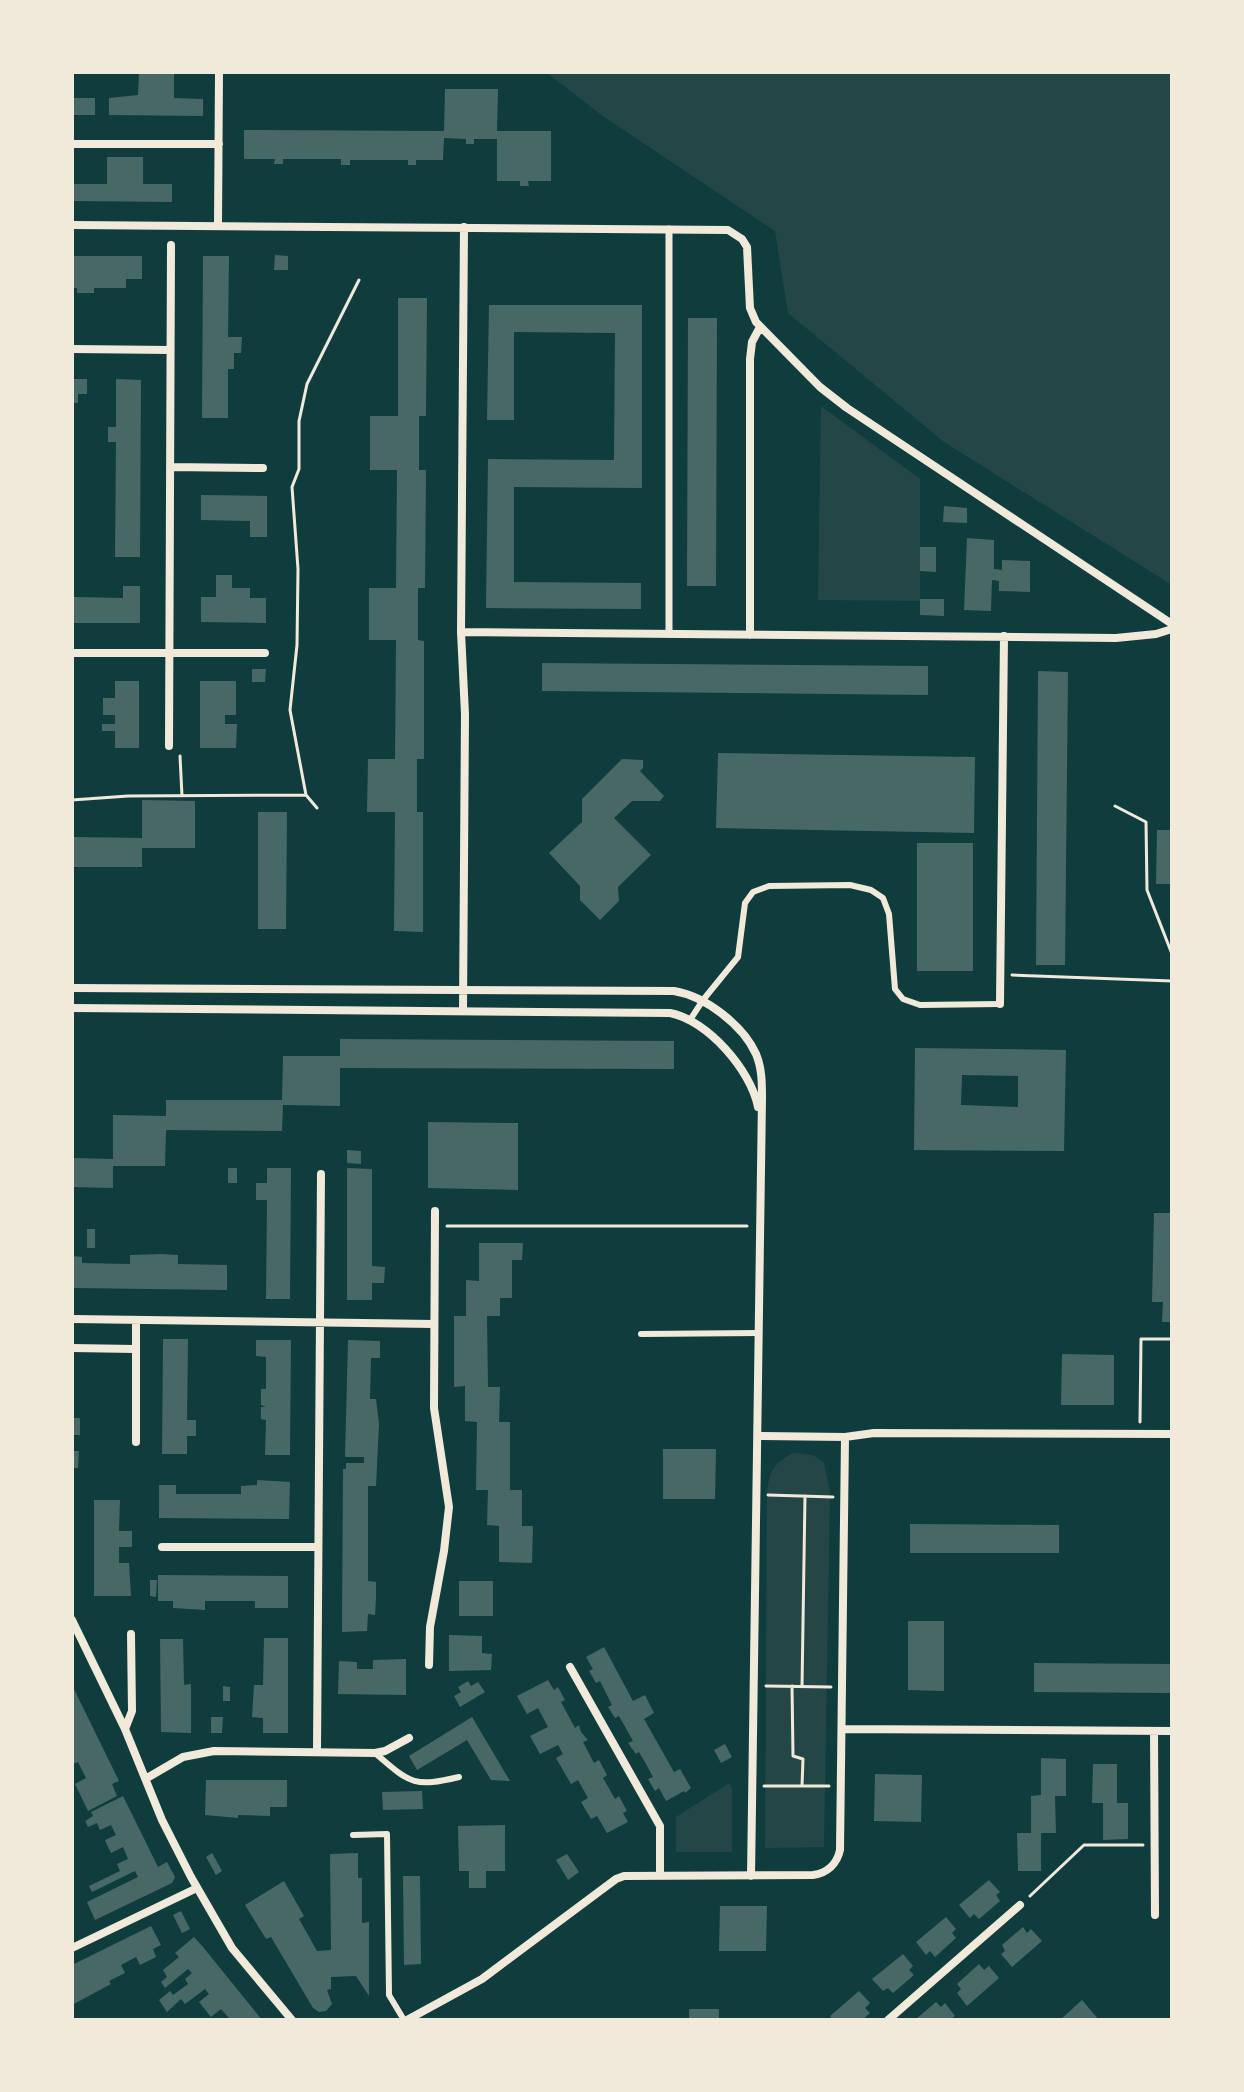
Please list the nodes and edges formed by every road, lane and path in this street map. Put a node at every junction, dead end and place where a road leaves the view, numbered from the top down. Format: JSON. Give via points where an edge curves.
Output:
{"nodes":[{"id":1,"x":219,"y":72,"type":"edge"},
{"id":2,"x":72,"y":144,"type":"edge"},
{"id":3,"x":219,"y":144,"type":"junction"},
{"id":4,"x":72,"y":225,"type":"edge"},
{"id":5,"x":218,"y":225,"type":"junction"},
{"id":6,"x":464,"y":227,"type":"junction"},
{"id":7,"x":669,"y":229,"type":"junction"},
{"id":8,"x":171,"y":245,"type":"dead end"},
{"id":9,"x":359,"y":280,"type":"dead end"},
{"id":10,"x":760,"y":327,"type":"junction"},
{"id":11,"x":72,"y":349,"type":"edge"},
{"id":12,"x":170,"y":350,"type":"junction"},
{"id":13,"x":170,"y":467,"type":"junction"},
{"id":14,"x":263,"y":468,"type":"dead end"},
{"id":15,"x":1172,"y":627,"type":"edge"},
{"id":16,"x":461,"y":632,"type":"junction"},
{"id":17,"x":669,"y":634,"type":"junction"},
{"id":18,"x":750,"y":635,"type":"junction"},
{"id":19,"x":1004,"y":636,"type":"junction"},
{"id":20,"x":72,"y":653,"type":"edge"},
{"id":21,"x":169,"y":653,"type":"junction"},
{"id":22,"x":265,"y":653,"type":"dead end"},
{"id":23,"x":169,"y":746,"type":"joint"},
{"id":24,"x":306,"y":795,"type":"junction"},
{"id":25,"x":182,"y":796,"type":"junction"},
{"id":26,"x":72,"y":800,"type":"edge"},
{"id":27,"x":1115,"y":806,"type":"dead end"},
{"id":28,"x":317,"y":808,"type":"dead end"},
{"id":29,"x":1172,"y":954,"type":"edge"},
{"id":30,"x":1001,"y":975,"type":"junction"},
{"id":31,"x":1172,"y":981,"type":"edge"},
{"id":32,"x":72,"y":988,"type":"edge"},
{"id":33,"x":463,"y":989,"type":"junction"},
{"id":34,"x":703,"y":1000,"type":"junction"},
{"id":35,"x":1000,"y":1004,"type":"joint"},
{"id":36,"x":72,"y":1008,"type":"edge"},
{"id":37,"x":463,"y":1010,"type":"junction"},
{"id":38,"x":690,"y":1020,"type":"junction"},
{"id":39,"x":761,"y":1123,"type":"junction"},
{"id":40,"x":321,"y":1174,"type":"dead end"},
{"id":41,"x":435,"y":1211,"type":"dead end"},
{"id":42,"x":435,"y":1226,"type":"junction"},
{"id":43,"x":760,"y":1226,"type":"junction"},
{"id":44,"x":72,"y":1319,"type":"edge"},
{"id":45,"x":136,"y":1320,"type":"junction"},
{"id":46,"x":320,"y":1322,"type":"junction"},
{"id":47,"x":434,"y":1324,"type":"junction"},
{"id":48,"x":759,"y":1333,"type":"junction"},
{"id":49,"x":641,"y":1334,"type":"dead end"},
{"id":50,"x":1172,"y":1339,"type":"edge"},
{"id":51,"x":72,"y":1348,"type":"edge"},
{"id":52,"x":135,"y":1349,"type":"junction"},
{"id":53,"x":1140,"y":1433,"type":"junction"},
{"id":54,"x":1172,"y":1434,"type":"edge"},
{"id":55,"x":758,"y":1436,"type":"junction"},
{"id":56,"x":845,"y":1437,"type":"junction"},
{"id":57,"x":136,"y":1442,"type":"dead end"},
{"id":58,"x":755,"y":1495,"type":"junction"},
{"id":59,"x":805,"y":1496,"type":"junction"},
{"id":60,"x":845,"y":1497,"type":"junction"},
{"id":61,"x":162,"y":1547,"type":"dead end"},
{"id":62,"x":318,"y":1547,"type":"junction"},
{"id":63,"x":72,"y":1620,"type":"edge"},
{"id":64,"x":131,"y":1634,"type":"dead end"},
{"id":65,"x":429,"y":1665,"type":"dead end"},
{"id":66,"x":570,"y":1667,"type":"dead end"},
{"id":67,"x":753,"y":1685,"type":"junction"},
{"id":68,"x":792,"y":1686,"type":"junction"},
{"id":69,"x":802,"y":1687,"type":"junction"},
{"id":70,"x":842,"y":1687,"type":"junction"},
{"id":71,"x":125,"y":1729,"type":"junction"},
{"id":72,"x":842,"y":1729,"type":"junction"},
{"id":73,"x":1154,"y":1731,"type":"junction"},
{"id":74,"x":1172,"y":1731,"type":"edge"},
{"id":75,"x":409,"y":1738,"type":"dead end"},
{"id":76,"x":317,"y":1752,"type":"junction"},
{"id":77,"x":375,"y":1753,"type":"junction"},
{"id":78,"x":459,"y":1777,"type":"dead end"},
{"id":79,"x":147,"y":1778,"type":"junction"},
{"id":80,"x":752,"y":1786,"type":"junction"},
{"id":81,"x":802,"y":1786,"type":"junction"},
{"id":82,"x":841,"y":1786,"type":"junction"},
{"id":83,"x":353,"y":1835,"type":"dead end"},
{"id":84,"x":1155,"y":1845,"type":"junction"},
{"id":85,"x":660,"y":1874,"type":"junction"},
{"id":86,"x":751,"y":1876,"type":"junction"},
{"id":87,"x":197,"y":1888,"type":"junction"},
{"id":88,"x":1020,"y":1905,"type":"joint"},
{"id":89,"x":1155,"y":1915,"type":"dead end"},
{"id":90,"x":72,"y":1948,"type":"edge"},
{"id":91,"x":292,"y":2020,"type":"edge"},
{"id":92,"x":405,"y":2020,"type":"edge"},
{"id":93,"x":888,"y":2020,"type":"edge"}],
"edges":[{"from":1,"to":3,"type":"street"},
{"from":2,"to":3,"type":"street"},
{"from":3,"to":5,"type":"street"},
{"from":4,"to":5,"type":"street"},
{"from":5,"to":6,"type":"street"},
{"from":6,"to":7,"type":"street"},
{"from":6,"to":16,"type":"street"},
{"from":7,"to":10,"type":"street","via":[[735,234],[747,247],[750,308]]},
{"from":7,"to":17,"type":"street"},
{"from":8,"to":12,"type":"street"},
{"from":9,"to":24,"type":"path","via":[[307,384],[299,421],[299,469],[292,487],[298,569],[290,710]]},
{"from":10,"to":15,"type":"street","via":[[847,408]]},
{"from":10,"to":18,"type":"street","via":[[750,359]]},
{"from":11,"to":12,"type":"street"},
{"from":12,"to":13,"type":"street"},
{"from":13,"to":14,"type":"street"},
{"from":13,"to":21,"type":"street"},
{"from":15,"to":19,"type":"street","via":[[1138,637]]},
{"from":16,"to":17,"type":"street"},
{"from":16,"to":33,"type":"street"},
{"from":17,"to":18,"type":"street"},
{"from":18,"to":19,"type":"street"},
{"from":19,"to":30,"type":"street"},
{"from":20,"to":21,"type":"street"},
{"from":21,"to":22,"type":"street"},
{"from":21,"to":23,"type":"street"},
{"from":23,"to":25,"type":"path","via":[[182,758]]},
{"from":24,"to":25,"type":"path"},
{"from":24,"to":28,"type":"path"},
{"from":25,"to":26,"type":"path"},
{"from":27,"to":29,"type":"path","via":[[1146,822],[1147,890]]},
{"from":30,"to":31,"type":"path"},
{"from":30,"to":35,"type":"street"},
{"from":32,"to":33,"type":"street"},
{"from":33,"to":34,"type":"street","via":[[674,991]]},
{"from":33,"to":37,"type":"street"},
{"from":34,"to":35,"type":"lane","via":[[738,957],[745,903],[753,892],[769,886],[850,885],[883,898],[895,989],[903,999],[920,1005]]},
{"from":34,"to":38,"type":"lane"},
{"from":34,"to":39,"type":"street","via":[[756,1054],[762,1081]]},
{"from":36,"to":37,"type":"street"},
{"from":37,"to":38,"type":"street","via":[[670,1013]]},
{"from":38,"to":39,"type":"street","via":[[745,1072]]},
{"from":39,"to":43,"type":"street"},
{"from":40,"to":46,"type":"street"},
{"from":41,"to":42,"type":"street"},
{"from":42,"to":43,"type":"path"},
{"from":42,"to":47,"type":"street"},
{"from":43,"to":48,"type":"street"},
{"from":44,"to":45,"type":"street"},
{"from":45,"to":46,"type":"street"},
{"from":45,"to":52,"type":"street"},
{"from":46,"to":47,"type":"street"},
{"from":46,"to":62,"type":"street"},
{"from":47,"to":65,"type":"street","via":[[434,1408],[449,1507]]},
{"from":48,"to":49,"type":"lane"},
{"from":48,"to":55,"type":"street"},
{"from":50,"to":53,"type":"path","via":[[1141,1339]]},
{"from":51,"to":52,"type":"street"},
{"from":52,"to":57,"type":"street"},
{"from":53,"to":54,"type":"street"},
{"from":53,"to":56,"type":"street"},
{"from":55,"to":56,"type":"street"},
{"from":55,"to":58,"type":"street"},
{"from":56,"to":60,"type":"street"},
{"from":58,"to":59,"type":"path"},
{"from":58,"to":67,"type":"street"},
{"from":59,"to":60,"type":"path"},
{"from":59,"to":69,"type":"path"},
{"from":60,"to":70,"type":"street"},
{"from":61,"to":62,"type":"street"},
{"from":62,"to":76,"type":"street"},
{"from":63,"to":71,"type":"street"},
{"from":64,"to":71,"type":"street","via":[[132,1711]]},
{"from":66,"to":85,"type":"street","via":[[660,1826]]},
{"from":67,"to":68,"type":"path"},
{"from":67,"to":80,"type":"street"},
{"from":68,"to":69,"type":"path"},
{"from":68,"to":81,"type":"path","via":[[793,1756],[803,1759]]},
{"from":69,"to":70,"type":"path"},
{"from":70,"to":72,"type":"street"},
{"from":71,"to":79,"type":"street"},
{"from":72,"to":73,"type":"street"},
{"from":72,"to":82,"type":"street"},
{"from":73,"to":74,"type":"street"},
{"from":73,"to":84,"type":"street"},
{"from":75,"to":77,"type":"street"},
{"from":76,"to":77,"type":"street"},
{"from":76,"to":79,"type":"street","via":[[214,1751],[183,1757]]},
{"from":77,"to":78,"type":"lane","via":[[405,1779],[431,1783]]},
{"from":79,"to":87,"type":"street"},
{"from":80,"to":81,"type":"path"},
{"from":80,"to":86,"type":"street"},
{"from":81,"to":82,"type":"path"},
{"from":82,"to":86,"type":"street","via":[[840,1850],[831,1867],[813,1875]]},
{"from":83,"to":92,"type":"lane","via":[[387,1834],[389,1995]]},
{"from":84,"to":88,"type":"path","via":[[1084,1845]]},
{"from":84,"to":89,"type":"street"},
{"from":85,"to":86,"type":"street"},
{"from":85,"to":92,"type":"street","via":[[616,1879],[482,1979]]},
{"from":87,"to":90,"type":"street"},
{"from":87,"to":91,"type":"street","via":[[232,1948]]},
{"from":88,"to":93,"type":"street"}]}
